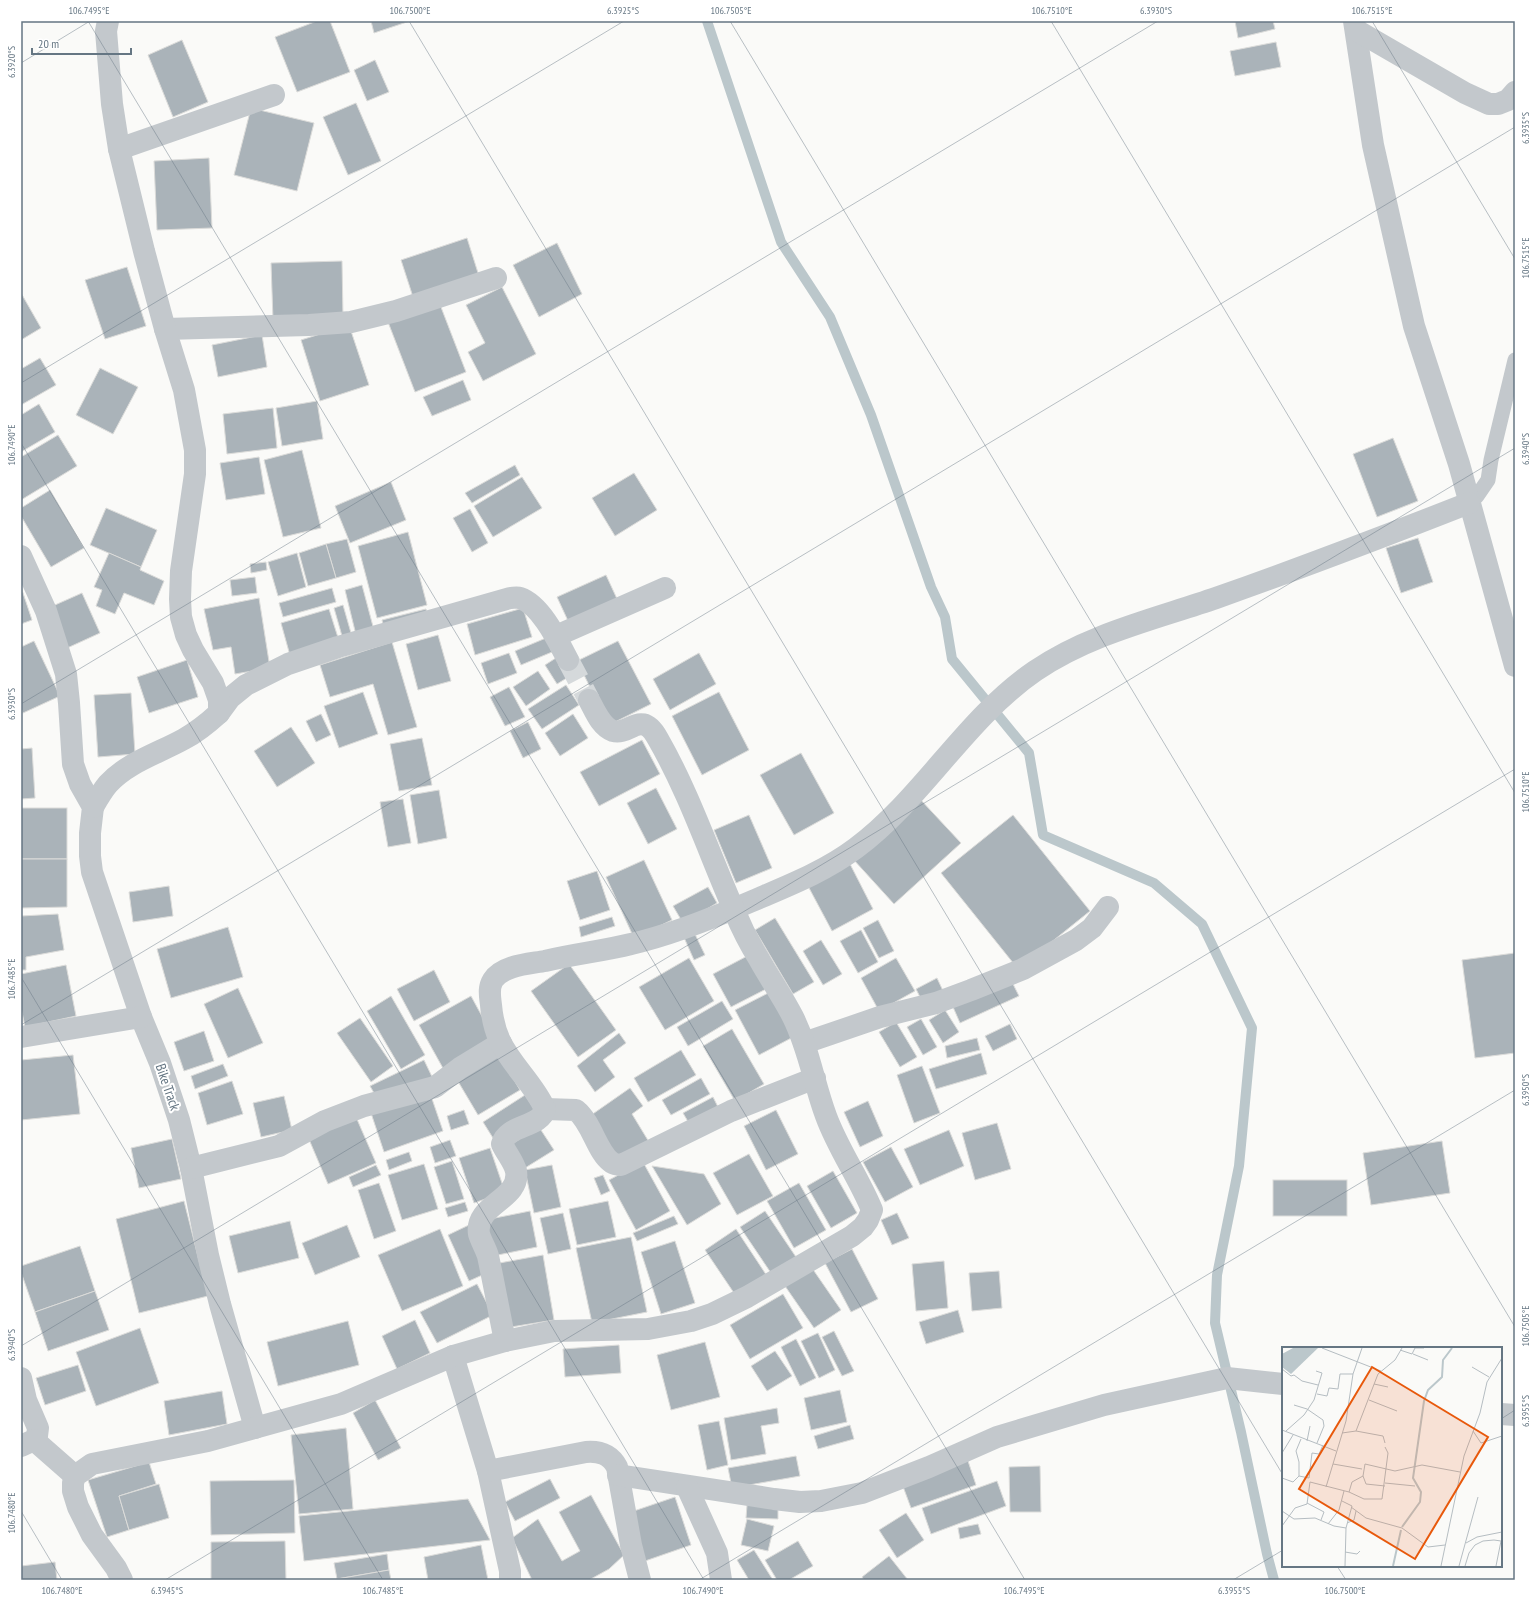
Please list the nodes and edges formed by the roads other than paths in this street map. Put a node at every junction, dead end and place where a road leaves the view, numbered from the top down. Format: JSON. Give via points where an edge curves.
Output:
{"nodes":[{"id":1,"x":108,"y":21,"type":"edge"},
{"id":2,"x":1355,"y":25,"type":"edge"},
{"id":3,"x":1515,"y":92,"type":"edge"},
{"id":4,"x":274,"y":95,"type":"dead end"},
{"id":5,"x":119,"y":149,"type":"junction"},
{"id":6,"x":496,"y":278,"type":"dead end"},
{"id":7,"x":165,"y":329,"type":"junction"},
{"id":8,"x":1515,"y":360,"type":"edge"},
{"id":9,"x":1469,"y":502,"type":"junction"},
{"id":10,"x":21,"y":556,"type":"edge"},
{"id":11,"x":665,"y":588,"type":"dead end"},
{"id":12,"x":556,"y":636,"type":"junction"},
{"id":13,"x":568,"y":660,"type":"tunnel mouth"},
{"id":14,"x":1515,"y":666,"type":"edge"},
{"id":15,"x":589,"y":700,"type":"tunnel mouth"},
{"id":16,"x":218,"y":713,"type":"junction"},
{"id":17,"x":93,"y":807,"type":"junction"},
{"id":18,"x":1108,"y":907,"type":"dead end"},
{"id":19,"x":734,"y":909,"type":"junction"},
{"id":20,"x":141,"y":1018,"type":"junction"},
{"id":21,"x":21,"y":1037,"type":"edge"},
{"id":22,"x":501,"y":1043,"type":"junction"},
{"id":23,"x":804,"y":1043,"type":"junction"},
{"id":24,"x":815,"y":1078,"type":"junction"},
{"id":25,"x":546,"y":1109,"type":"junction"},
{"id":26,"x":191,"y":1168,"type":"junction"},
{"id":27,"x":505,"y":1340,"type":"junction"},
{"id":28,"x":453,"y":1356,"type":"junction"},
{"id":29,"x":21,"y":1378,"type":"edge"},
{"id":30,"x":1282,"y":1384,"type":"edge"},
{"id":31,"x":1502,"y":1414,"type":"edge"},
{"id":32,"x":1515,"y":1415,"type":"edge"},
{"id":33,"x":255,"y":1428,"type":"junction"},
{"id":34,"x":27,"y":1443,"type":"edge"},
{"id":35,"x":488,"y":1471,"type":"junction"},
{"id":36,"x":618,"y":1475,"type":"junction"},
{"id":37,"x":75,"y":1476,"type":"junction"},
{"id":38,"x":687,"y":1487,"type":"junction"},
{"id":39,"x":122,"y":1580,"type":"edge"},
{"id":40,"x":510,"y":1580,"type":"edge"},
{"id":41,"x":640,"y":1580,"type":"edge"},
{"id":42,"x":721,"y":1580,"type":"edge"}],
"edges":[{"from":1,"to":5,"type":"street","via":[[106,31]]},
{"from":2,"to":3,"type":"street","via":[[1465,93],[1488,104],[1508,100]]},
{"from":2,"to":9,"type":"street","via":[[1373,145],[1414,326]]},
{"from":4,"to":5,"type":"street"},
{"from":5,"to":7,"type":"street"},
{"from":6,"to":7,"type":"street","via":[[396,311],[351,322]]},
{"from":7,"to":16,"type":"street","via":[[184,390],[195,450],[195,474],[181,571],[181,617],[186,635],[213,683],[219,700]]},
{"from":8,"to":9,"type":"lane","via":[[1488,480],[1477,496]]},
{"from":9,"to":14,"type":"street"},
{"from":9,"to":19,"type":"street","via":[[1306,565],[1136,624],[1059,656],[1033,672],[986,712],[896,813],[858,846],[823,870]]},
{"from":10,"to":17,"type":"street","via":[[46,611],[66,674],[71,754],[75,773]]},
{"from":11,"to":12,"type":"street"},
{"from":12,"to":13,"type":"street"},
{"from":12,"to":16,"type":"street","via":[[530,604],[520,598],[501,600],[288,664],[246,685],[230,698]]},
{"from":15,"to":19,"type":"street","via":[[599,719],[614,731],[642,724],[654,732],[671,763]]},
{"from":16,"to":17,"type":"street","via":[[186,738],[120,774],[108,784]]},
{"from":17,"to":20,"type":"street","name":"Bike Track","via":[[90,834],[92,872]]},
{"from":18,"to":23,"type":"street","via":[[1092,928],[1076,940],[1023,969],[936,1003],[880,1017]]},
{"from":19,"to":22,"type":"street","via":[[632,944],[505,970],[494,979],[489,992],[496,1033]]},
{"from":19,"to":23,"type":"street","via":[[758,959],[794,1018]]},
{"from":20,"to":21,"type":"street"},
{"from":20,"to":26,"type":"street","name":"Bike Track","via":[[160,1063],[179,1120]]},
{"from":22,"to":25,"type":"street"},
{"from":22,"to":26,"type":"street","via":[[460,1068],[436,1087],[364,1106],[325,1121],[279,1146]]},
{"from":23,"to":24,"type":"street"},
{"from":24,"to":25,"type":"street","via":[[731,1111],[621,1164],[615,1164],[606,1157],[576,1110]]},
{"from":24,"to":27,"type":"street","via":[[834,1137],[872,1210],[863,1227],[852,1236],[747,1297],[691,1321],[648,1329],[554,1331]]},
{"from":25,"to":27,"type":"street","via":[[541,1117],[511,1132],[503,1139],[502,1144],[516,1171],[515,1182],[512,1190],[488,1209],[480,1224],[479,1234],[488,1254]]},
{"from":26,"to":33,"type":"street","name":"Bike Track","via":[[220,1304]]},
{"from":27,"to":28,"type":"street"},
{"from":28,"to":33,"type":"street","via":[[341,1404]]},
{"from":28,"to":35,"type":"street"},
{"from":29,"to":34,"type":"street","via":[[26,1400],[38,1428],[37,1436]]},
{"from":30,"to":38,"type":"street","via":[[1227,1378],[1104,1405],[997,1437],[862,1493],[821,1501],[800,1502]]},
{"from":31,"to":32,"type":"street"},
{"from":33,"to":37,"type":"street","via":[[98,1462]]},
{"from":34,"to":37,"type":"street"},
{"from":35,"to":36,"type":"street","via":[[596,1451],[614,1462]]},
{"from":35,"to":40,"type":"street"},
{"from":36,"to":38,"type":"street"},
{"from":36,"to":41,"type":"street"},
{"from":37,"to":39,"type":"street","via":[[72,1483],[78,1507],[92,1535]]},
{"from":38,"to":42,"type":"street","via":[[717,1553]]}]}
